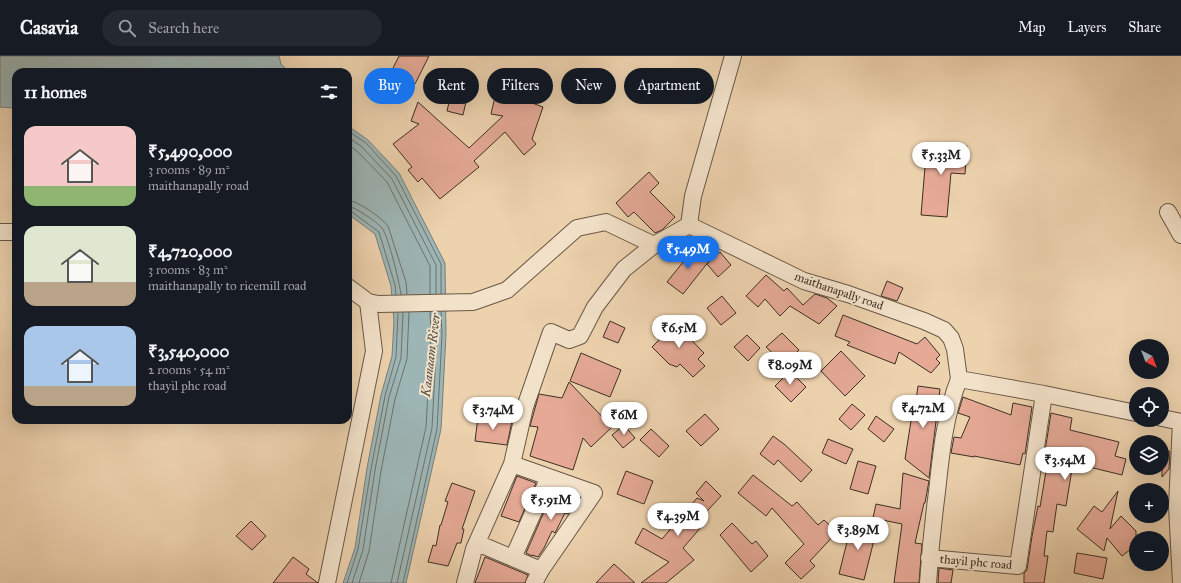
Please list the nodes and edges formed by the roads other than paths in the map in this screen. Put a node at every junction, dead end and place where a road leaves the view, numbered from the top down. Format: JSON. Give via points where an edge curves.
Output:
{"nodes":[{"id":1,"x":733,"y":56,"type":"edge"},
{"id":2,"x":1168,"y":212,"type":"dead end"},
{"id":3,"x":689,"y":225,"type":"junction"},
{"id":4,"x":0,"y":232,"type":"edge"},
{"id":5,"x":12,"y":232,"type":"edge"},
{"id":6,"x":1181,"y":235,"type":"edge"},
{"id":7,"x":654,"y":245,"type":"junction"},
{"id":8,"x":352,"y":289,"type":"edge"},
{"id":9,"x":374,"y":303,"type":"junction"},
{"id":10,"x":959,"y":378,"type":"junction"},
{"id":11,"x":1044,"y":394,"type":"junction"},
{"id":12,"x":1129,"y":412,"type":"edge"},
{"id":13,"x":1169,"y":419,"type":"edge"},
{"id":14,"x":1181,"y":422,"type":"edge"},
{"id":15,"x":512,"y":464,"type":"junction"},
{"id":16,"x":549,"y":477,"type":"junction"},
{"id":17,"x":476,"y":544,"type":"junction"},
{"id":18,"x":513,"y":558,"type":"junction"},
{"id":19,"x":929,"y":558,"type":"junction"},
{"id":20,"x":538,"y":577,"type":"edge"},
{"id":21,"x":327,"y":583,"type":"edge"},
{"id":22,"x":465,"y":583,"type":"edge"},
{"id":23,"x":928,"y":583,"type":"edge"},
{"id":24,"x":1181,"y":583,"type":"edge"}],
"edges":[{"from":1,"to":3,"type":"street","via":[[693,196]]},
{"from":2,"to":6,"type":"street"},
{"from":3,"to":7,"type":"street"},
{"from":3,"to":10,"type":"street","name":"maithanapally road","via":[[804,281],[848,294],[944,330],[951,338],[955,349]]},
{"from":4,"to":5,"type":"street"},
{"from":7,"to":9,"type":"street","via":[[606,222],[577,228],[507,290],[473,302]]},
{"from":7,"to":15,"type":"street","via":[[624,269],[595,307],[580,336],[569,340],[551,332],[525,407]]},
{"from":8,"to":9,"type":"street"},
{"from":9,"to":21,"type":"street","via":[[374,351]]},
{"from":10,"to":11,"type":"street"},
{"from":10,"to":19,"type":"street","via":[[952,396],[942,444]]},
{"from":11,"to":12,"type":"street"},
{"from":11,"to":19,"type":"street","name":"thayil phc road","via":[[1018,566]]},
{"from":13,"to":14,"type":"street"},
{"from":14,"to":24,"type":"street","via":[[1177,506]]},
{"from":15,"to":16,"type":"street"},
{"from":15,"to":17,"type":"street"},
{"from":16,"to":18,"type":"street"},
{"from":16,"to":20,"type":"street","via":[[594,493]]},
{"from":17,"to":18,"type":"street"},
{"from":17,"to":22,"type":"street"},
{"from":18,"to":20,"type":"street"},
{"from":19,"to":23,"type":"street"}]}
